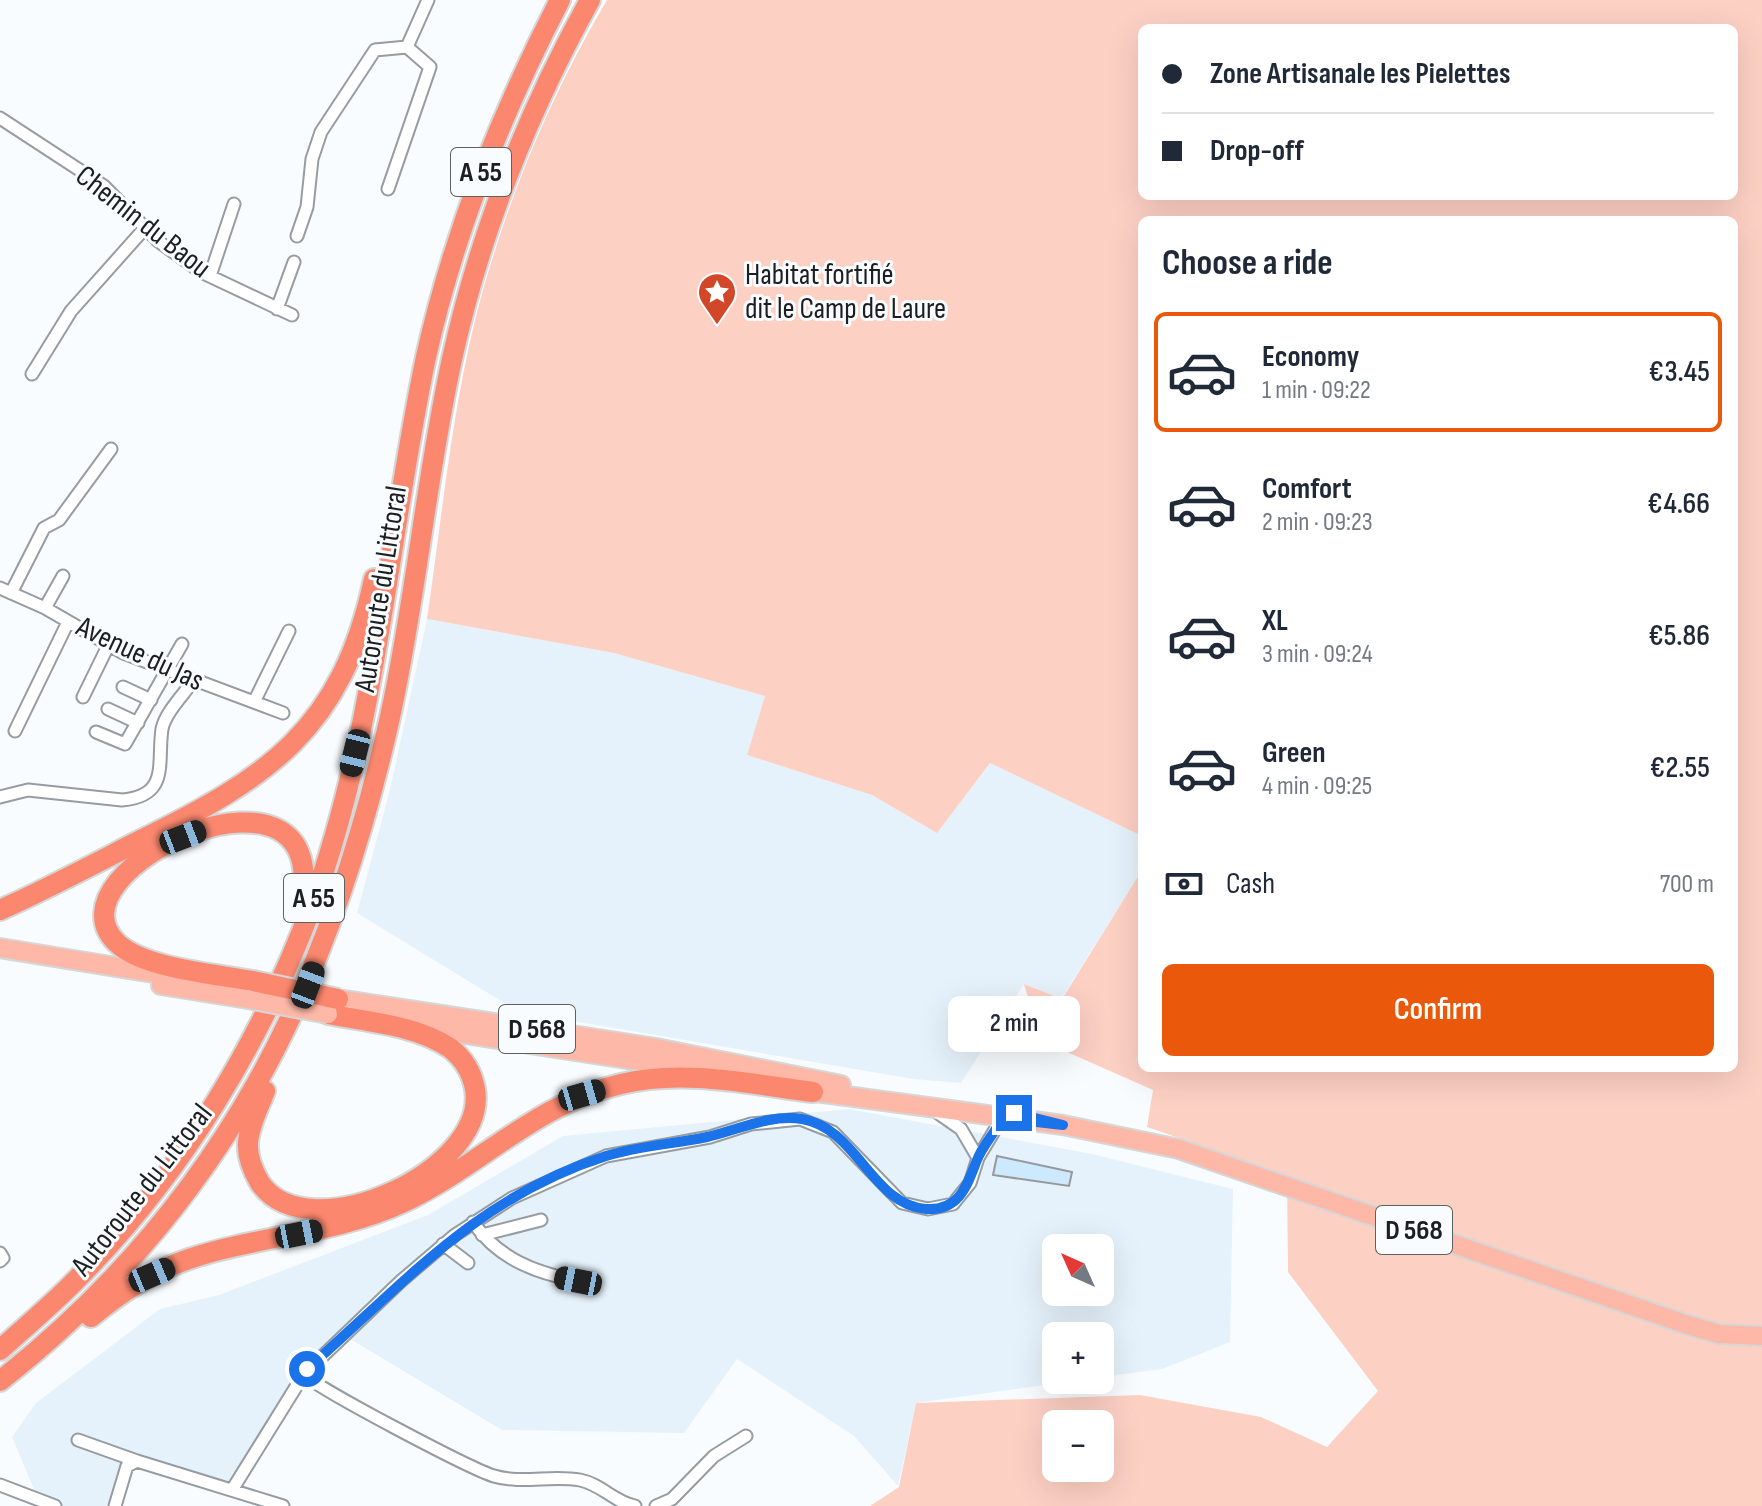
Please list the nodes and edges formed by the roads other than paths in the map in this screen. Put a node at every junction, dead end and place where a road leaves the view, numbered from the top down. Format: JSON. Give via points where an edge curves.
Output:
{"nodes":[{"id":1,"x":428,"y":0,"type":"edge"},
{"id":2,"x":560,"y":0,"type":"edge"},
{"id":3,"x":590,"y":0,"type":"edge"},
{"id":4,"x":407,"y":47,"type":"junction"},
{"id":5,"x":0,"y":118,"type":"edge"},
{"id":6,"x":388,"y":189,"type":"dead end"},
{"id":7,"x":234,"y":204,"type":"dead end"},
{"id":8,"x":145,"y":228,"type":"junction"},
{"id":9,"x":297,"y":236,"type":"dead end"},
{"id":10,"x":294,"y":262,"type":"dead end"},
{"id":11,"x":210,"y":276,"type":"junction"},
{"id":12,"x":277,"y":309,"type":"junction"},
{"id":13,"x":292,"y":315,"type":"dead end"},
{"id":14,"x":427,"y":353,"type":"junction"},
{"id":15,"x":32,"y":374,"type":"dead end"},
{"id":16,"x":111,"y":449,"type":"dead end"},
{"id":17,"x":63,"y":576,"type":"dead end"},
{"id":18,"x":6,"y":590,"type":"edge"},
{"id":19,"x":45,"y":608,"type":"junction"},
{"id":20,"x":68,"y":622,"type":"junction"},
{"id":21,"x":289,"y":631,"type":"dead end"},
{"id":22,"x":182,"y":644,"type":"dead end"},
{"id":23,"x":108,"y":646,"type":"junction"},
{"id":24,"x":169,"y":672,"type":"junction"},
{"id":25,"x":193,"y":681,"type":"junction"},
{"id":26,"x":123,"y":687,"type":"dead end"},
{"id":27,"x":83,"y":697,"type":"dead end"},
{"id":28,"x":151,"y":700,"type":"junction"},
{"id":29,"x":254,"y":702,"type":"junction"},
{"id":30,"x":108,"y":709,"type":"dead end"},
{"id":31,"x":283,"y":713,"type":"dead end"},
{"id":32,"x":391,"y":713,"type":"junction"},
{"id":33,"x":138,"y":723,"type":"junction"},
{"id":34,"x":15,"y":731,"type":"dead end"},
{"id":35,"x":96,"y":732,"type":"dead end"},
{"id":36,"x":0,"y":797,"type":"edge"},
{"id":37,"x":0,"y":910,"type":"edge"},
{"id":38,"x":0,"y":948,"type":"edge"},
{"id":39,"x":0,"y":958,"type":"edge"},
{"id":40,"x":251,"y":990,"type":"junction"},
{"id":41,"x":337,"y":1004,"type":"junction"},
{"id":42,"x":813,"y":1092,"type":"junction"},
{"id":43,"x":930,"y":1109,"type":"junction"},
{"id":44,"x":990,"y":1113,"type":"junction"},
{"id":45,"x":964,"y":1135,"type":"junction"},
{"id":46,"x":978,"y":1158,"type":"junction"},
{"id":47,"x":150,"y":1194,"type":"junction"},
{"id":48,"x":541,"y":1220,"type":"dead end"},
{"id":49,"x":473,"y":1222,"type":"junction"},
{"id":50,"x":482,"y":1235,"type":"junction"},
{"id":51,"x":443,"y":1244,"type":"junction"},
{"id":52,"x":0,"y":1253,"type":"edge"},
{"id":53,"x":0,"y":1261,"type":"edge"},
{"id":54,"x":468,"y":1263,"type":"dead end"},
{"id":55,"x":578,"y":1281,"type":"dead end"},
{"id":56,"x":1762,"y":1336,"type":"edge"},
{"id":57,"x":0,"y":1350,"type":"edge"},
{"id":58,"x":304,"y":1374,"type":"junction"},
{"id":59,"x":0,"y":1381,"type":"edge"},
{"id":60,"x":0,"y":1392,"type":"edge"},
{"id":61,"x":746,"y":1436,"type":"dead end"},
{"id":62,"x":78,"y":1440,"type":"dead end"},
{"id":63,"x":137,"y":1461,"type":"junction"},
{"id":64,"x":0,"y":1485,"type":"edge"},
{"id":65,"x":232,"y":1490,"type":"junction"},
{"id":66,"x":55,"y":1506,"type":"edge"},
{"id":67,"x":115,"y":1506,"type":"edge"},
{"id":68,"x":283,"y":1506,"type":"edge"},
{"id":69,"x":635,"y":1506,"type":"edge"},
{"id":70,"x":656,"y":1506,"type":"edge"}],
"edges":[{"from":1,"to":4,"type":"street"},
{"from":2,"to":14,"type":"highway","name":"Autoroute du Littoral","number":"A 55","via":[[494,137],[448,271]]},
{"from":3,"to":32,"type":"highway","name":"Autoroute du Littoral","number":"A 55","via":[[530,116],[478,258],[433,456]]},
{"from":4,"to":6,"type":"street","via":[[430,67]]},
{"from":4,"to":9,"type":"street","via":[[375,50],[336,107],[312,159],[307,207]]},
{"from":5,"to":8,"type":"street","name":"Chemin du Baou","via":[[104,186]]},
{"from":7,"to":11,"type":"street"},
{"from":8,"to":11,"type":"street","name":"Chemin du Baou"},
{"from":8,"to":15,"type":"street","via":[[71,311]]},
{"from":10,"to":12,"type":"street"},
{"from":11,"to":12,"type":"street","name":"Chemin du Baou"},
{"from":12,"to":13,"type":"street","name":"Chemin du Baou"},
{"from":14,"to":37,"type":"highway","via":[[355,649],[336,689],[300,739],[263,772],[197,813]]},
{"from":14,"to":47,"type":"highway","name":"Autoroute du Littoral","number":"A 55","via":[[355,753],[314,900],[258,1027],[214,1104]]},
{"from":16,"to":18,"type":"street","via":[[59,520],[44,528]]},
{"from":17,"to":19,"type":"street"},
{"from":18,"to":19,"type":"street","name":"Avenue du Jas"},
{"from":19,"to":20,"type":"street","name":"Avenue du Jas"},
{"from":20,"to":23,"type":"street","name":"Avenue du Jas"},
{"from":20,"to":34,"type":"street"},
{"from":21,"to":29,"type":"street"},
{"from":22,"to":24,"type":"street"},
{"from":23,"to":24,"type":"street","name":"Avenue du Jas"},
{"from":23,"to":27,"type":"street"},
{"from":24,"to":25,"type":"street","name":"Avenue du Jas"},
{"from":24,"to":28,"type":"street"},
{"from":25,"to":29,"type":"street","name":"Avenue du Jas"},
{"from":25,"to":36,"type":"street","via":[[162,726],[163,756],[148,793],[122,800],[28,790]]},
{"from":26,"to":28,"type":"street"},
{"from":28,"to":33,"type":"street"},
{"from":29,"to":31,"type":"street","name":"Avenue du Jas"},
{"from":30,"to":33,"type":"street"},
{"from":32,"to":41,"type":"highway","via":[[374,802],[343,914],[248,1141],[253,1168],[271,1195],[292,1207],[356,1204],[427,1171],[466,1135],[476,1096],[462,1059],[438,1041]]},
{"from":32,"to":59,"type":"highway","name":"Autoroute du Littoral","number":"A 55","via":[[338,910],[308,985],[261,1077],[226,1136],[141,1246],[97,1297]]},
{"from":33,"to":35,"type":"street","via":[[125,744]]},
{"from":38,"to":40,"type":"main road"},
{"from":39,"to":40,"type":"main road"},
{"from":40,"to":41,"type":"highway","bridge":true},
{"from":40,"to":47,"type":"highway","via":[[161,963],[116,942],[106,924],[107,898],[115,882],[144,857],[183,837],[236,821],[276,830],[291,842],[305,881],[291,936],[259,1013]]},
{"from":41,"to":42,"type":"main road","number":"D 568"},
{"from":41,"to":44,"type":"main road","number":"D 568","via":[[656,1048]]},
{"from":42,"to":43,"type":"main road","number":"D 568"},
{"from":42,"to":60,"type":"highway","via":[[676,1077],[582,1095],[547,1110],[402,1203],[323,1229],[200,1256],[152,1275],[102,1308]]},
{"from":43,"to":44,"type":"main road","number":"D 568"},
{"from":43,"to":45,"type":"street","via":[[950,1118]]},
{"from":44,"to":45,"type":"street","via":[[966,1124]]},
{"from":44,"to":46,"type":"street"},
{"from":44,"to":56,"type":"main road","number":"D 568","via":[[1179,1149],[1685,1324],[1719,1334]]},
{"from":45,"to":46,"type":"street"},
{"from":46,"to":49,"type":"street","via":[[970,1183],[953,1204],[928,1209],[902,1203],[833,1132],[813,1122],[782,1118],[606,1156],[512,1198]]},
{"from":47,"to":57,"type":"highway","name":"Autoroute du Littoral","number":"A 55","via":[[78,1278]]},
{"from":48,"to":50,"type":"street"},
{"from":49,"to":50,"type":"street"},
{"from":49,"to":51,"type":"street"},
{"from":50,"to":55,"type":"street","via":[[542,1274]]},
{"from":51,"to":54,"type":"street"},
{"from":51,"to":58,"type":"street"},
{"from":52,"to":53,"type":"street"},
{"from":58,"to":65,"type":"street"},
{"from":58,"to":69,"type":"street","via":[[496,1477],[579,1480]]},
{"from":61,"to":70,"type":"street","via":[[714,1456],[672,1499]]},
{"from":62,"to":63,"type":"street"},
{"from":63,"to":65,"type":"street"},
{"from":63,"to":67,"type":"street","via":[[127,1466]]},
{"from":64,"to":66,"type":"street"},
{"from":65,"to":68,"type":"street"}]}
